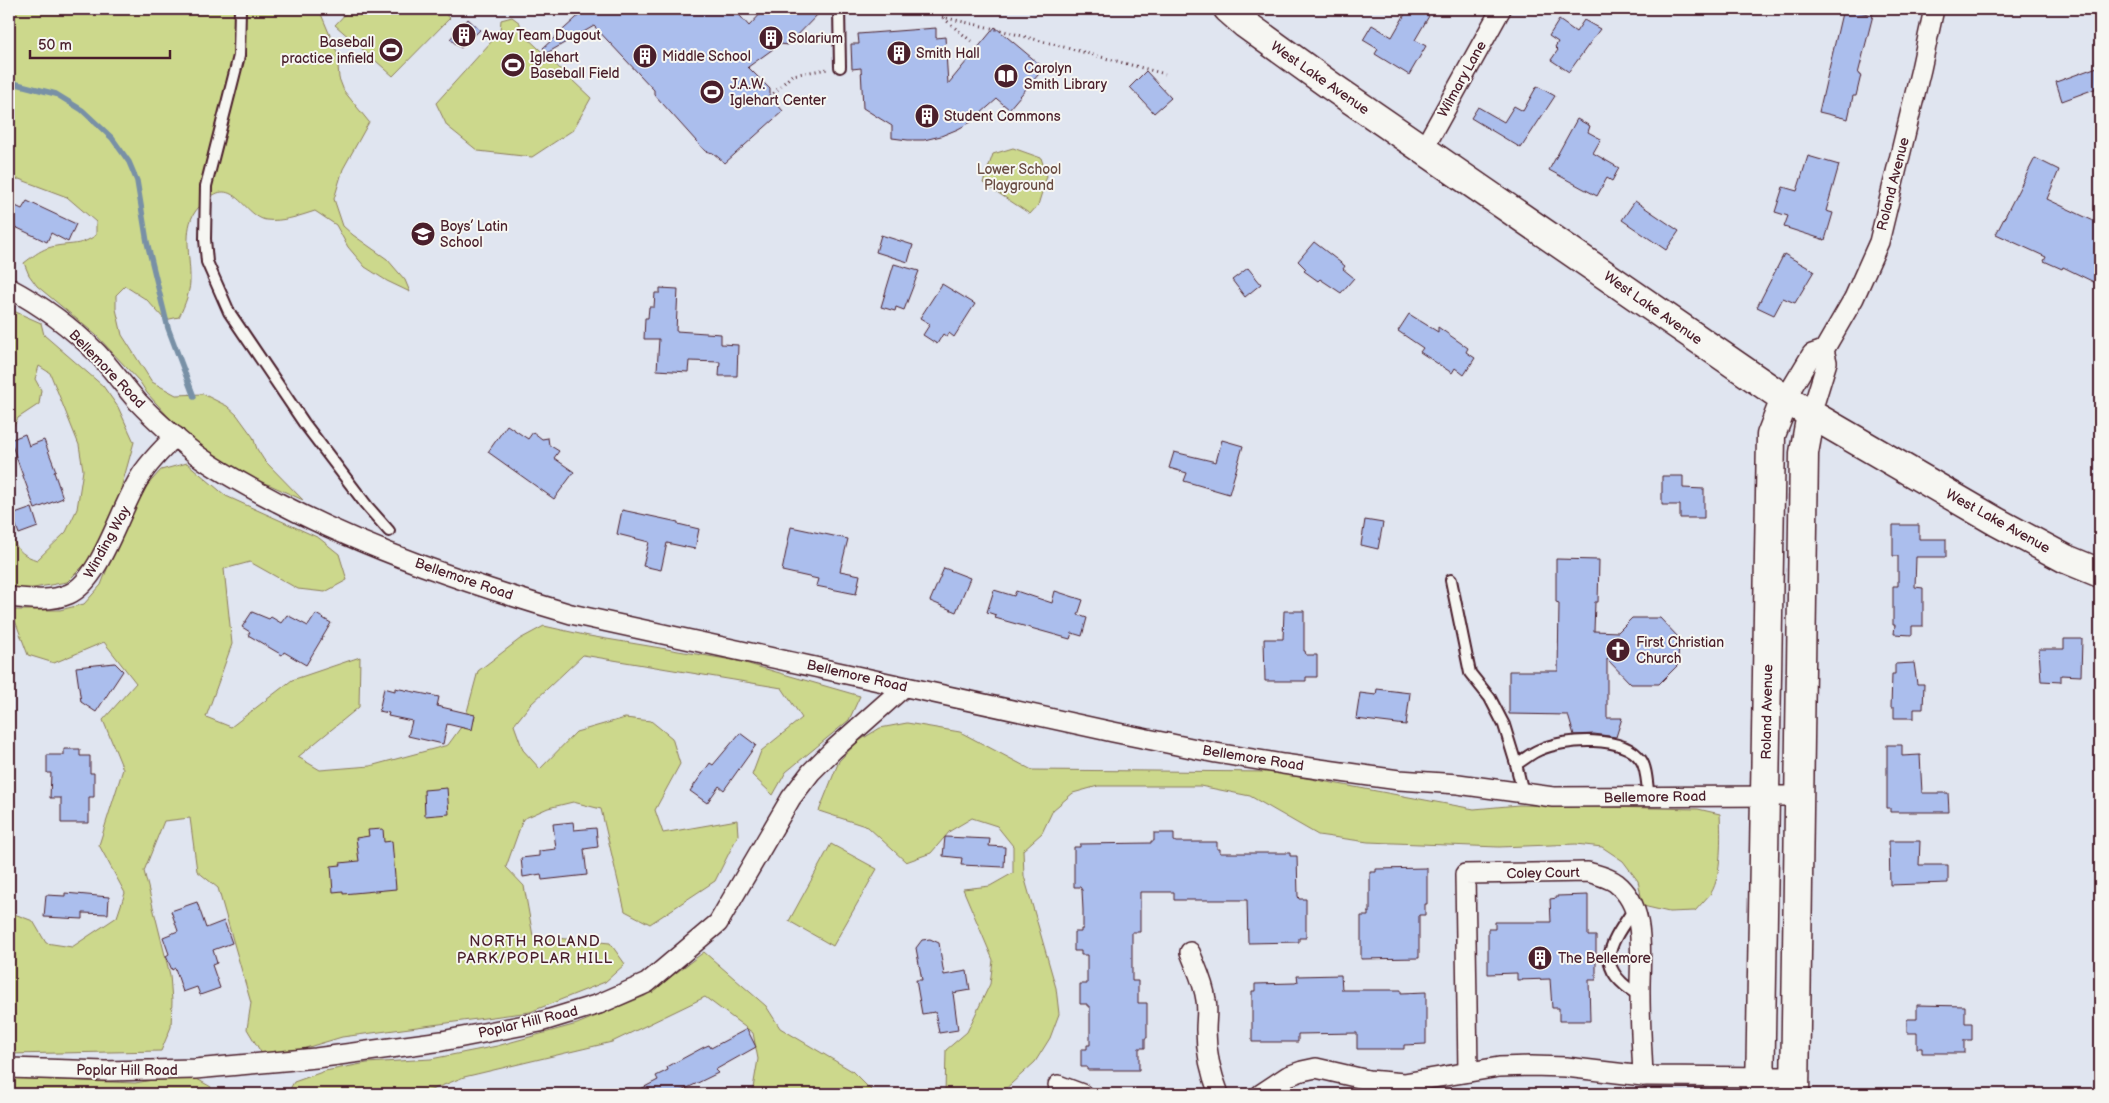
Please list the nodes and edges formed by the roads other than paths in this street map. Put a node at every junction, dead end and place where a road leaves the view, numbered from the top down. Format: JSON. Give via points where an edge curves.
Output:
{"nodes":[{"id":1,"x":240,"y":9,"type":"edge"},
{"id":2,"x":839,"y":9,"type":"edge"},
{"id":3,"x":1501,"y":9,"type":"edge"},
{"id":4,"x":1934,"y":9,"type":"edge"},
{"id":5,"x":1243,"y":14,"type":"edge"},
{"id":6,"x":840,"y":67,"type":"road end"},
{"id":7,"x":1423,"y":150,"type":"junction"},
{"id":8,"x":9,"y":288,"type":"edge"},
{"id":9,"x":1824,"y":350,"type":"junction"},
{"id":10,"x":1785,"y":399,"type":"junction"},
{"id":11,"x":1811,"y":414,"type":"junction"},
{"id":12,"x":175,"y":436,"type":"junction"},
{"id":13,"x":389,"y":530,"type":"dead end"},
{"id":14,"x":2100,"y":573,"type":"edge"},
{"id":15,"x":1451,"y":580,"type":"dead end"},
{"id":16,"x":9,"y":597,"type":"edge"},
{"id":17,"x":904,"y":686,"type":"junction"},
{"id":18,"x":1516,"y":764,"type":"junction"},
{"id":19,"x":1522,"y":793,"type":"junction"},
{"id":20,"x":1765,"y":796,"type":"junction"},
{"id":21,"x":1799,"y":796,"type":"junction"},
{"id":22,"x":1649,"y":798,"type":"junction"},
{"id":23,"x":1634,"y":909,"type":"junction"},
{"id":24,"x":1190,"y":952,"type":"dead end"},
{"id":25,"x":1640,"y":996,"type":"junction"},
{"id":26,"x":9,"y":1068,"type":"edge"},
{"id":27,"x":1468,"y":1072,"type":"junction"},
{"id":28,"x":1643,"y":1076,"type":"junction"},
{"id":29,"x":1058,"y":1084,"type":"dead end"},
{"id":30,"x":1760,"y":1086,"type":"edge"},
{"id":31,"x":1795,"y":1086,"type":"edge"},
{"id":32,"x":1082,"y":1094,"type":"edge"},
{"id":33,"x":1219,"y":1094,"type":"edge"},
{"id":34,"x":1261,"y":1094,"type":"edge"}],
"edges":[{"from":1,"to":13,"type":"lane","via":[[239,56],[206,186],[207,262],[229,312],[304,423]]},
{"from":2,"to":6,"type":"lane"},
{"from":3,"to":7,"type":"street","name":"Wilmary Lane"},
{"from":4,"to":9,"type":"street","name":"Roland Avenue","via":[[1879,242],[1854,298]]},
{"from":5,"to":7,"type":"street","name":"West Lake Avenue"},
{"from":7,"to":10,"type":"street","name":"West Lake Avenue"},
{"from":8,"to":12,"type":"street","name":"Bellemore Road","via":[[46,310],[77,334]]},
{"from":9,"to":10,"type":"street","name":"Roland Avenue","via":[[1812,354]]},
{"from":9,"to":11,"type":"street","name":"Roland Avenue","via":[[1827,362]]},
{"from":10,"to":11,"type":"street","name":"West Lake Avenue"},
{"from":10,"to":20,"type":"street","name":"Roland Avenue","via":[[1771,434]]},
{"from":11,"to":14,"type":"street","name":"West Lake Avenue","via":[[2006,526],[2066,559]]},
{"from":11,"to":21,"type":"street","name":"Roland Avenue","via":[[1804,453]]},
{"from":12,"to":16,"type":"street","name":"Winding Way","via":[[143,472],[83,585],[54,599]]},
{"from":12,"to":17,"type":"street","name":"Bellemore Road","via":[[238,481],[312,520],[375,548],[494,590],[634,629]]},
{"from":15,"to":18,"type":"lane","via":[[1470,672],[1490,698],[1504,725]]},
{"from":17,"to":19,"type":"street","name":"Bellemore Road","via":[[1216,753],[1360,775]]},
{"from":17,"to":26,"type":"street","name":"Poplar Hill Road","via":[[811,772],[791,798],[718,923],[647,983],[599,1004],[540,1022],[442,1041],[316,1058],[195,1069],[105,1072]]},
{"from":18,"to":19,"type":"lane"},
{"from":18,"to":22,"type":"lane","via":[[1539,750],[1568,742],[1607,742],[1633,750],[1643,762]]},
{"from":19,"to":22,"type":"street","name":"Bellemore Road","via":[[1583,798]]},
{"from":20,"to":21,"type":"street","name":"Bellemore Road"},
{"from":20,"to":22,"type":"street","name":"Bellemore Road"},
{"from":20,"to":30,"type":"street","name":"Roland Avenue"},
{"from":21,"to":31,"type":"street","name":"Roland Avenue"},
{"from":23,"to":25,"type":"street","name":"Coley Court","via":[[1640,931]]},
{"from":23,"to":25,"type":"lane","via":[[1614,939],[1609,962],[1624,987]]},
{"from":23,"to":27,"type":"street","name":"Coley Court","via":[[1617,884],[1588,872],[1465,874]]},
{"from":24,"to":33,"type":"street","via":[[1206,999],[1208,1052]]},
{"from":25,"to":28,"type":"street","name":"Coley Court"},
{"from":27,"to":28,"type":"street","via":[[1531,1066]]},
{"from":27,"to":34,"type":"street","via":[[1404,1083],[1316,1068],[1288,1076]]},
{"from":28,"to":30,"type":"street"},
{"from":29,"to":32,"type":"street"},
{"from":30,"to":31,"type":"street"}]}
